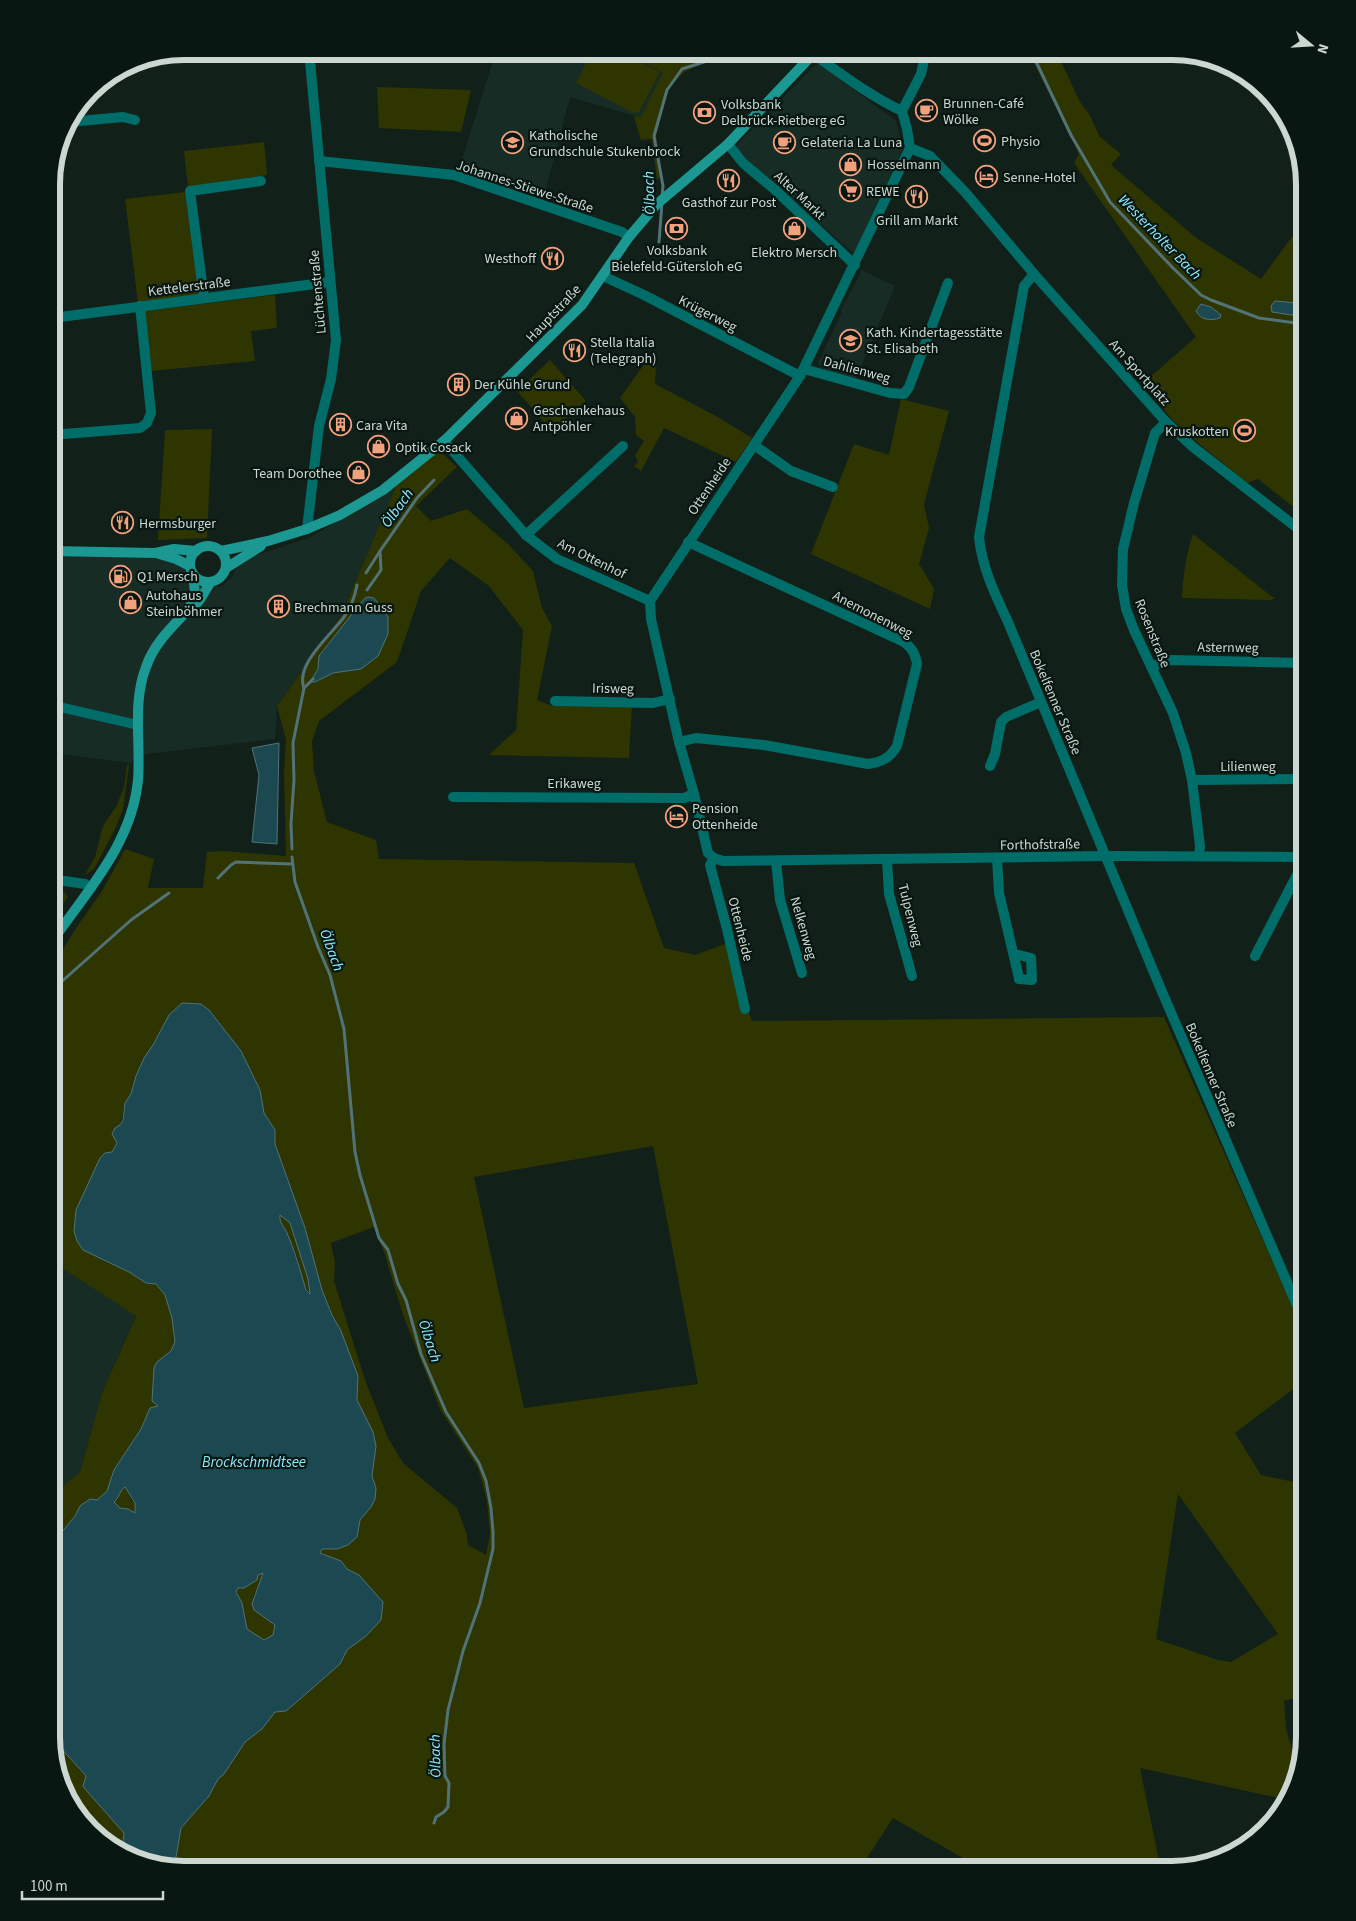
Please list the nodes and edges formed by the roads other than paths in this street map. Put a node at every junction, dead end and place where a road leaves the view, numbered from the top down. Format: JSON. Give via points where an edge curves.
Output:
{"nodes":[{"id":1,"x":310,"y":60,"type":"edge"},
{"id":2,"x":806,"y":60,"type":"edge"},
{"id":3,"x":824,"y":60,"type":"edge"},
{"id":4,"x":924,"y":60,"type":"edge"},
{"id":5,"x":902,"y":111,"type":"junction"},
{"id":6,"x":135,"y":120,"type":"dead end"},
{"id":7,"x":77,"y":121,"type":"edge"},
{"id":8,"x":728,"y":144,"type":"junction"},
{"id":9,"x":910,"y":148,"type":"junction"},
{"id":10,"x":319,"y":161,"type":"junction"},
{"id":11,"x":261,"y":181,"type":"dead end"},
{"id":12,"x":629,"y":237,"type":"junction"},
{"id":13,"x":855,"y":265,"type":"junction"},
{"id":14,"x":1034,"y":274,"type":"junction"},
{"id":15,"x":603,"y":276,"type":"junction"},
{"id":16,"x":330,"y":282,"type":"junction"},
{"id":17,"x":948,"y":283,"type":"dead end"},
{"id":18,"x":204,"y":298,"type":"junction"},
{"id":19,"x":140,"y":306,"type":"junction"},
{"id":20,"x":60,"y":317,"type":"edge"},
{"id":21,"x":802,"y":372,"type":"junction"},
{"id":22,"x":1166,"y":422,"type":"junction"},
{"id":23,"x":60,"y":435,"type":"edge"},
{"id":24,"x":444,"y":441,"type":"junction"},
{"id":25,"x":754,"y":445,"type":"junction"},
{"id":26,"x":623,"y":446,"type":"dead end"},
{"id":27,"x":833,"y":487,"type":"dead end"},
{"id":28,"x":1296,"y":527,"type":"edge"},
{"id":29,"x":308,"y":529,"type":"junction"},
{"id":30,"x":526,"y":535,"type":"junction"},
{"id":31,"x":268,"y":541,"type":"junction"},
{"id":32,"x":688,"y":542,"type":"junction"},
{"id":33,"x":60,"y":551,"type":"edge"},
{"id":34,"x":196,"y":551,"type":"junction"},
{"id":35,"x":221,"y":551,"type":"junction"},
{"id":36,"x":155,"y":553,"type":"junction"},
{"id":37,"x":226,"y":568,"type":"junction"},
{"id":38,"x":192,"y":570,"type":"junction"},
{"id":39,"x":210,"y":583,"type":"junction"},
{"id":40,"x":650,"y":601,"type":"junction"},
{"id":41,"x":189,"y":610,"type":"junction"},
{"id":42,"x":1296,"y":663,"type":"edge"},
{"id":43,"x":1152,"y":666,"type":"junction"},
{"id":44,"x":670,"y":699,"type":"junction"},
{"id":45,"x":555,"y":701,"type":"dead end"},
{"id":46,"x":1041,"y":702,"type":"junction"},
{"id":47,"x":60,"y":707,"type":"edge"},
{"id":48,"x":138,"y":725,"type":"junction"},
{"id":49,"x":679,"y":742,"type":"junction"},
{"id":50,"x":990,"y":766,"type":"dead end"},
{"id":51,"x":1296,"y":779,"type":"edge"},
{"id":52,"x":1192,"y":780,"type":"junction"},
{"id":53,"x":694,"y":794,"type":"junction"},
{"id":54,"x":453,"y":797,"type":"dead end"},
{"id":55,"x":1106,"y":856,"type":"junction"},
{"id":56,"x":1199,"y":856,"type":"junction"},
{"id":57,"x":1296,"y":856,"type":"edge"},
{"id":58,"x":714,"y":858,"type":"junction"},
{"id":59,"x":997,"y":858,"type":"junction"},
{"id":60,"x":887,"y":860,"type":"junction"},
{"id":61,"x":776,"y":861,"type":"junction"},
{"id":62,"x":1296,"y":876,"type":"edge"},
{"id":63,"x":60,"y":880,"type":"edge"},
{"id":64,"x":91,"y":888,"type":"junction"},
{"id":65,"x":60,"y":931,"type":"edge"},
{"id":66,"x":1014,"y":954,"type":"dead end"},
{"id":67,"x":1254,"y":956,"type":"dead end"},
{"id":68,"x":802,"y":973,"type":"dead end"},
{"id":69,"x":912,"y":976,"type":"dead end"},
{"id":70,"x":745,"y":1009,"type":"dead end"},
{"id":71,"x":1296,"y":1303,"type":"edge"}],
"edges":[{"from":1,"to":10,"type":"street","name":"Lüchtenstraße"},
{"from":2,"to":8,"type":"main road","name":"Hauptstraße"},
{"from":3,"to":5,"type":"street","via":[[875,98]]},
{"from":4,"to":5,"type":"street","via":[[921,74]]},
{"from":5,"to":9,"type":"street"},
{"from":6,"to":7,"type":"street","via":[[124,117]]},
{"from":8,"to":12,"type":"main road","name":"Hauptstraße","via":[[657,204]]},
{"from":8,"to":13,"type":"street","name":"Alter Markt","via":[[744,163]]},
{"from":9,"to":13,"type":"street","name":"Ottenheide"},
{"from":9,"to":14,"type":"street","via":[[930,156]]},
{"from":10,"to":12,"type":"street","name":"Johannes-Stiewe-Straße","via":[[454,175]]},
{"from":10,"to":16,"type":"street","name":"Lüchtenstraße"},
{"from":11,"to":18,"type":"street","via":[[190,191]]},
{"from":12,"to":15,"type":"main road","name":"Hauptstraße"},
{"from":13,"to":21,"type":"street","name":"Ottenheide"},
{"from":14,"to":22,"type":"street","name":"Am Sportplatz"},
{"from":14,"to":46,"type":"street","name":"Bokelfenner Straße","via":[[1024,286],[979,537],[987,576]]},
{"from":15,"to":21,"type":"street","name":"Krügerweg"},
{"from":15,"to":24,"type":"main road","name":"Hauptstraße","via":[[582,305]]},
{"from":16,"to":18,"type":"street","name":"Kettelerstraße"},
{"from":16,"to":29,"type":"street","name":"Lüchtenstraße","via":[[336,340],[331,379],[319,426]]},
{"from":17,"to":21,"type":"street","name":"Dahlienweg","via":[[904,394]]},
{"from":18,"to":19,"type":"street","name":"Kettelerstraße"},
{"from":19,"to":20,"type":"street","name":"Kettelerstraße"},
{"from":19,"to":23,"type":"street","via":[[151,413],[147,423],[140,428]]},
{"from":21,"to":25,"type":"street","name":"Ottenheide"},
{"from":22,"to":28,"type":"street","name":"Am Sportplatz","via":[[1194,448]]},
{"from":22,"to":43,"type":"street","name":"Rosenstraße","via":[[1155,433],[1122,549],[1126,609]]},
{"from":24,"to":29,"type":"main road","name":"Hauptstraße","via":[[382,490],[340,515]]},
{"from":24,"to":30,"type":"street","name":"Am Ottenhof"},
{"from":25,"to":27,"type":"street","via":[[790,471]]},
{"from":25,"to":32,"type":"street","name":"Ottenheide"},
{"from":26,"to":30,"type":"street"},
{"from":29,"to":31,"type":"main road","name":"Hauptstraße"},
{"from":30,"to":40,"type":"street","name":"Am Ottenhof","via":[[557,559]]},
{"from":31,"to":35,"type":"main road","name":"Hauptstraße"},
{"from":31,"to":37,"type":"main road","name":"Hauptstraße"},
{"from":32,"to":40,"type":"street","name":"Ottenheide"},
{"from":32,"to":49,"type":"street","name":"Anemonenweg","via":[[904,642],[916,655],[917,664],[897,746],[882,762],[868,764],[764,745],[696,738]]},
{"from":33,"to":36,"type":"main road"},
{"from":34,"to":35,"type":"main road","via":[[208,546]]},
{"from":34,"to":36,"type":"main road","via":[[174,549]]},
{"from":34,"to":38,"type":"main road","via":[[190,561]]},
{"from":35,"to":37,"type":"main road","via":[[226,559]]},
{"from":36,"to":38,"type":"main road","via":[[176,559]]},
{"from":37,"to":39,"type":"main road","via":[[220,578]]},
{"from":38,"to":39,"type":"main road","via":[[200,581]]},
{"from":38,"to":41,"type":"main road","via":[[194,594]]},
{"from":39,"to":41,"type":"main road"},
{"from":40,"to":44,"type":"street","name":"Ottenheide","via":[[651,619]]},
{"from":41,"to":48,"type":"main road","via":[[166,632],[153,651],[140,689]]},
{"from":42,"to":43,"type":"street","name":"Asternweg","via":[[1170,660]]},
{"from":43,"to":52,"type":"street","name":"Rosenstraße","via":[[1173,713]]},
{"from":44,"to":45,"type":"street","name":"Irisweg","via":[[653,703]]},
{"from":44,"to":49,"type":"street","name":"Ottenheide"},
{"from":46,"to":50,"type":"street","via":[[1000,722]]},
{"from":46,"to":55,"type":"street","name":"Bokelfenner Straße"},
{"from":47,"to":48,"type":"street"},
{"from":48,"to":64,"type":"main road","via":[[138,779],[133,810],[123,838]]},
{"from":49,"to":53,"type":"street","name":"Ottenheide"},
{"from":51,"to":52,"type":"street","name":"Lilienweg"},
{"from":52,"to":56,"type":"street","name":"Rosenstraße"},
{"from":53,"to":54,"type":"street","name":"Erikaweg","via":[[684,798]]},
{"from":53,"to":58,"type":"street","name":"Ottenheide","via":[[708,853]]},
{"from":55,"to":56,"type":"street","name":"Forthofstraße"},
{"from":55,"to":59,"type":"street","name":"Forthofstraße"},
{"from":55,"to":71,"type":"street","name":"Bokelfenner Straße"},
{"from":56,"to":57,"type":"street","name":"Forthofstraße"},
{"from":58,"to":61,"type":"street","via":[[723,861]]},
{"from":58,"to":70,"type":"street","name":"Ottenheide","via":[[710,865]]},
{"from":59,"to":60,"type":"street","name":"Forthofstraße"},
{"from":59,"to":66,"type":"street","via":[[998,893]]},
{"from":60,"to":61,"type":"street","name":"Forthofstraße"},
{"from":60,"to":69,"type":"street","name":"Tulpenweg","via":[[889,894]]},
{"from":61,"to":68,"type":"street","name":"Nelkenweg","via":[[780,900]]},
{"from":62,"to":67,"type":"street"},
{"from":63,"to":64,"type":"street"},
{"from":64,"to":65,"type":"main road"}]}
